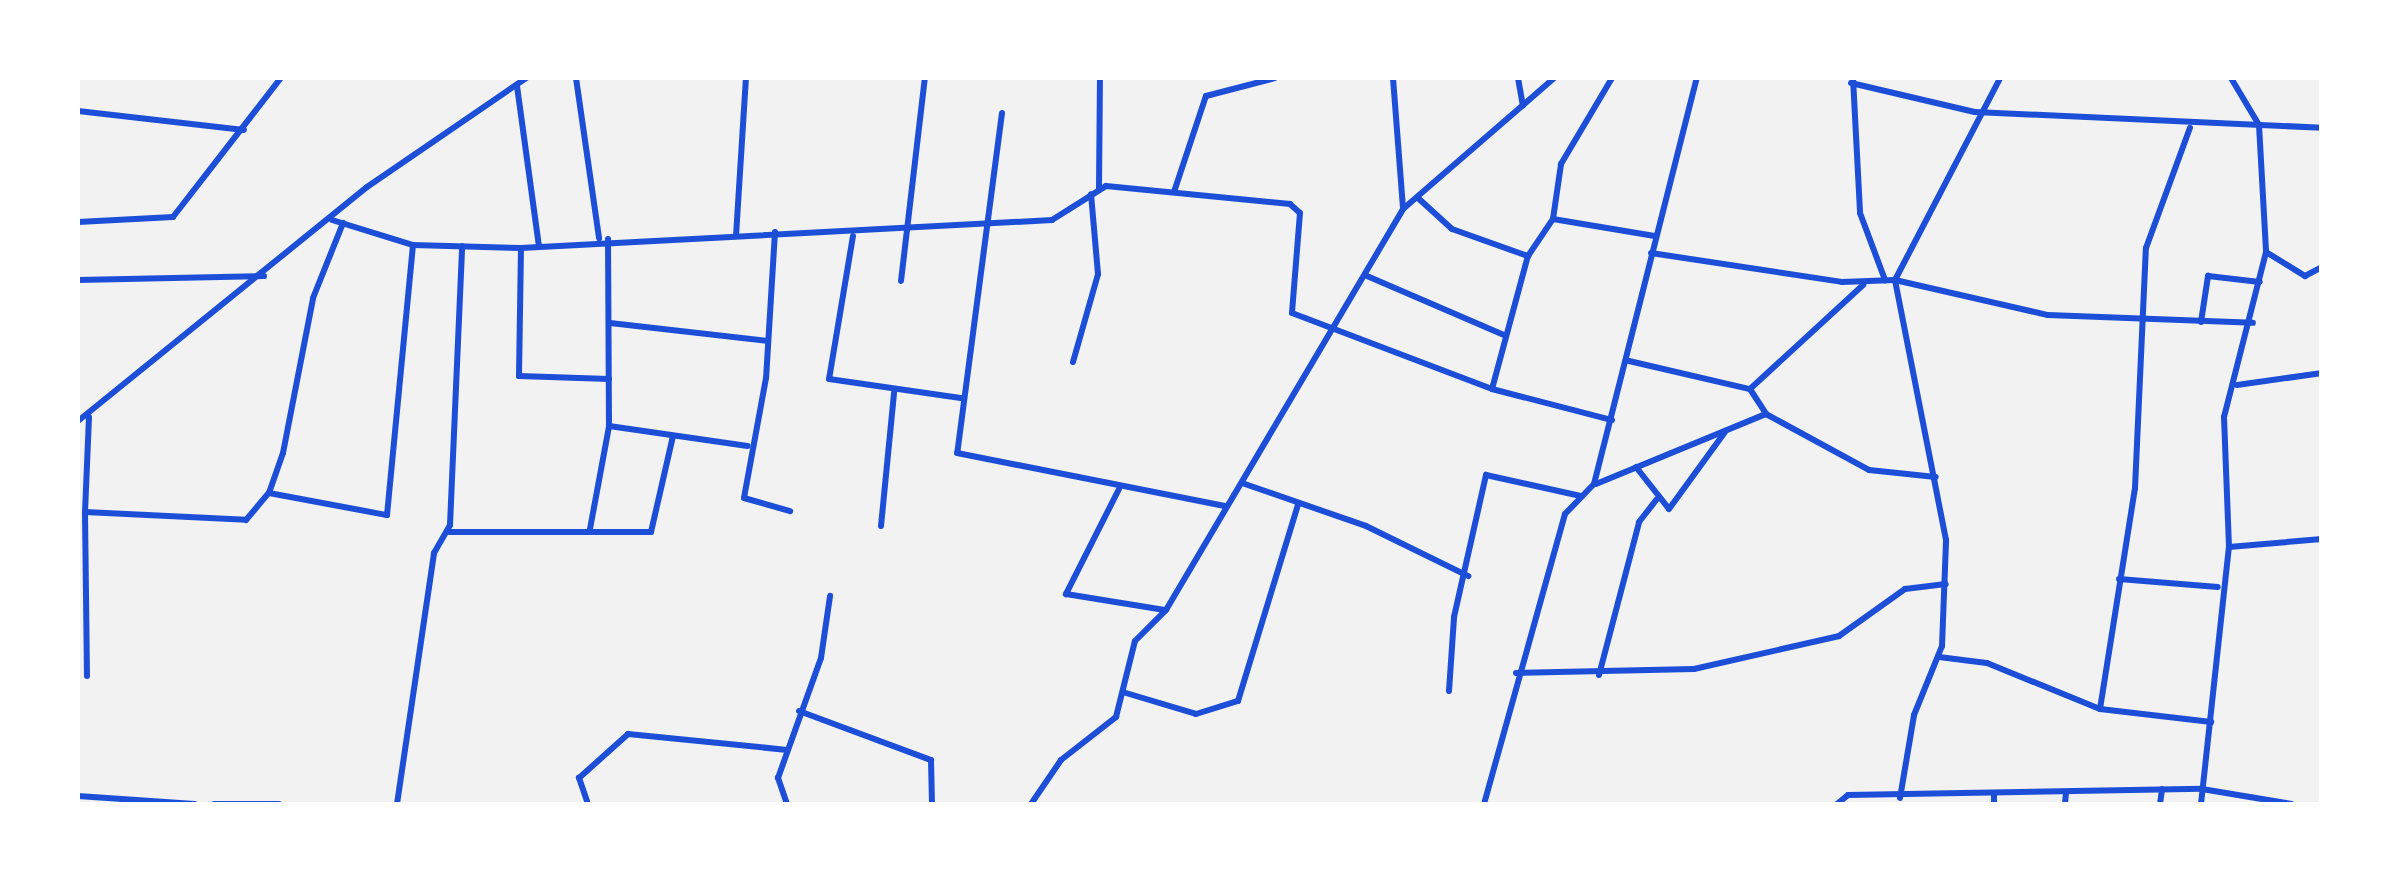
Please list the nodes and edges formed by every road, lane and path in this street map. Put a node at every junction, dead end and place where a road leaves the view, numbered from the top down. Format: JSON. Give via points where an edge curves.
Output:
{"nodes":[{"id":1,"x":281,"y":78,"type":"edge"},
{"id":2,"x":526,"y":78,"type":"edge"},
{"id":3,"x":576,"y":78,"type":"edge"},
{"id":4,"x":746,"y":78,"type":"edge"},
{"id":5,"x":924,"y":78,"type":"edge"},
{"id":6,"x":1275,"y":78,"type":"edge"},
{"id":7,"x":1393,"y":78,"type":"edge"},
{"id":8,"x":1518,"y":78,"type":"edge"},
{"id":9,"x":1554,"y":78,"type":"edge"},
{"id":10,"x":1612,"y":78,"type":"edge"},
{"id":11,"x":1697,"y":78,"type":"edge"},
{"id":12,"x":2000,"y":78,"type":"edge"},
{"id":13,"x":2231,"y":78,"type":"edge"},
{"id":14,"x":1100,"y":79,"type":"edge"},
{"id":15,"x":1852,"y":80,"type":"edge"},
{"id":16,"x":516,"y":85,"type":"junction"},
{"id":17,"x":1523,"y":106,"type":"junction"},
{"id":18,"x":78,"y":111,"type":"edge"},
{"id":19,"x":1002,"y":112,"type":"dead end"},
{"id":20,"x":1980,"y":112,"type":"junction"},
{"id":21,"x":2260,"y":125,"type":"junction"},
{"id":22,"x":2190,"y":128,"type":"junction"},
{"id":23,"x":2322,"y":128,"type":"edge"},
{"id":24,"x":245,"y":130,"type":"junction"},
{"id":25,"x":1095,"y":191,"type":"junction"},
{"id":26,"x":1174,"y":192,"type":"junction"},
{"id":27,"x":1418,"y":198,"type":"junction"},
{"id":28,"x":1403,"y":209,"type":"junction"},
{"id":29,"x":1554,"y":218,"type":"junction"},
{"id":30,"x":332,"y":220,"type":"junction"},
{"id":31,"x":990,"y":220,"type":"junction"},
{"id":32,"x":78,"y":222,"type":"edge"},
{"id":33,"x":343,"y":224,"type":"junction"},
{"id":34,"x":907,"y":225,"type":"junction"},
{"id":35,"x":775,"y":232,"type":"junction"},
{"id":36,"x":736,"y":236,"type":"junction"},
{"id":37,"x":853,"y":236,"type":"junction"},
{"id":38,"x":1655,"y":236,"type":"junction"},
{"id":39,"x":604,"y":239,"type":"junction"},
{"id":40,"x":413,"y":245,"type":"junction"},
{"id":41,"x":462,"y":246,"type":"junction"},
{"id":42,"x":539,"y":246,"type":"junction"},
{"id":43,"x":520,"y":248,"type":"junction"},
{"id":44,"x":2266,"y":252,"type":"junction"},
{"id":45,"x":1651,"y":253,"type":"junction"},
{"id":46,"x":1528,"y":256,"type":"junction"},
{"id":47,"x":2322,"y":267,"type":"edge"},
{"id":48,"x":270,"y":274,"type":"junction"},
{"id":49,"x":1367,"y":276,"type":"junction"},
{"id":50,"x":78,"y":280,"type":"edge"},
{"id":51,"x":1884,"y":280,"type":"junction"},
{"id":52,"x":1895,"y":280,"type":"junction"},
{"id":53,"x":902,"y":282,"type":"dead end"},
{"id":54,"x":2260,"y":282,"type":"junction"},
{"id":55,"x":1864,"y":284,"type":"junction"},
{"id":56,"x":2138,"y":317,"type":"junction"},
{"id":57,"x":2202,"y":322,"type":"junction"},
{"id":58,"x":610,"y":323,"type":"junction"},
{"id":59,"x":2252,"y":323,"type":"junction"},
{"id":60,"x":1340,"y":327,"type":"junction"},
{"id":61,"x":1506,"y":336,"type":"junction"},
{"id":62,"x":768,"y":341,"type":"junction"},
{"id":63,"x":1074,"y":362,"type":"dead end"},
{"id":64,"x":1629,"y":362,"type":"junction"},
{"id":65,"x":2322,"y":373,"type":"edge"},
{"id":66,"x":610,"y":380,"type":"junction"},
{"id":67,"x":2237,"y":385,"type":"junction"},
{"id":68,"x":1492,"y":389,"type":"junction"},
{"id":69,"x":1750,"y":389,"type":"junction"},
{"id":70,"x":894,"y":393,"type":"junction"},
{"id":71,"x":961,"y":398,"type":"junction"},
{"id":72,"x":1766,"y":414,"type":"junction"},
{"id":73,"x":88,"y":416,"type":"junction"},
{"id":74,"x":1612,"y":420,"type":"junction"},
{"id":75,"x":78,"y":422,"type":"edge"},
{"id":76,"x":609,"y":426,"type":"junction"},
{"id":77,"x":1725,"y":430,"type":"junction"},
{"id":78,"x":672,"y":436,"type":"junction"},
{"id":79,"x":748,"y":446,"type":"junction"},
{"id":80,"x":1636,"y":467,"type":"junction"},
{"id":81,"x":1936,"y":476,"type":"junction"},
{"id":82,"x":1242,"y":483,"type":"junction"},
{"id":83,"x":1594,"y":484,"type":"junction"},
{"id":84,"x":1119,"y":490,"type":"junction"},
{"id":85,"x":269,"y":493,"type":"junction"},
{"id":86,"x":1582,"y":497,"type":"junction"},
{"id":87,"x":1656,"y":500,"type":"junction"},
{"id":88,"x":1225,"y":506,"type":"junction"},
{"id":89,"x":1298,"y":506,"type":"junction"},
{"id":90,"x":790,"y":511,"type":"dead end"},
{"id":91,"x":85,"y":512,"type":"junction"},
{"id":92,"x":881,"y":526,"type":"dead end"},
{"id":93,"x":590,"y":529,"type":"junction"},
{"id":94,"x":449,"y":532,"type":"junction"},
{"id":95,"x":2322,"y":538,"type":"edge"},
{"id":96,"x":2229,"y":547,"type":"junction"},
{"id":97,"x":1468,"y":576,"type":"junction"},
{"id":98,"x":2119,"y":579,"type":"junction"},
{"id":99,"x":1946,"y":584,"type":"junction"},
{"id":100,"x":2218,"y":587,"type":"junction"},
{"id":101,"x":830,"y":596,"type":"dead end"},
{"id":102,"x":1166,"y":610,"type":"junction"},
{"id":103,"x":1939,"y":657,"type":"junction"},
{"id":104,"x":1516,"y":672,"type":"junction"},
{"id":105,"x":86,"y":676,"type":"dead end"},
{"id":106,"x":1599,"y":676,"type":"junction"},
{"id":107,"x":1449,"y":692,"type":"dead end"},
{"id":108,"x":1126,"y":693,"type":"junction"},
{"id":109,"x":2100,"y":708,"type":"junction"},
{"id":110,"x":800,"y":711,"type":"junction"},
{"id":111,"x":2212,"y":722,"type":"junction"},
{"id":112,"x":786,"y":750,"type":"junction"},
{"id":113,"x":2162,"y":789,"type":"junction"},
{"id":114,"x":2202,"y":789,"type":"junction"},
{"id":115,"x":2066,"y":792,"type":"junction"},
{"id":116,"x":1994,"y":794,"type":"junction"},
{"id":117,"x":78,"y":796,"type":"edge"},
{"id":118,"x":1905,"y":801,"type":"edge"},
{"id":119,"x":195,"y":804,"type":"edge"},
{"id":120,"x":214,"y":804,"type":"edge"},
{"id":121,"x":279,"y":804,"type":"edge"},
{"id":122,"x":397,"y":804,"type":"edge"},
{"id":123,"x":588,"y":804,"type":"edge"},
{"id":124,"x":787,"y":804,"type":"edge"},
{"id":125,"x":932,"y":804,"type":"edge"},
{"id":126,"x":1031,"y":804,"type":"edge"},
{"id":127,"x":1484,"y":804,"type":"edge"},
{"id":128,"x":1838,"y":804,"type":"edge"},
{"id":129,"x":1994,"y":804,"type":"edge"},
{"id":130,"x":2065,"y":804,"type":"edge"},
{"id":131,"x":2160,"y":804,"type":"edge"},
{"id":132,"x":2201,"y":804,"type":"edge"},
{"id":133,"x":2292,"y":804,"type":"edge"}],
"edges":[{"from":1,"to":24,"type":"street"},
{"from":2,"to":16,"type":"street"},
{"from":3,"to":39,"type":"street"},
{"from":4,"to":36,"type":"street"},
{"from":5,"to":34,"type":"street"},
{"from":6,"to":26,"type":"street","via":[[1206,96]]},
{"from":7,"to":28,"type":"street"},
{"from":8,"to":17,"type":"street"},
{"from":9,"to":17,"type":"street"},
{"from":10,"to":29,"type":"street","via":[[1560,164]]},
{"from":11,"to":38,"type":"street"},
{"from":12,"to":20,"type":"street"},
{"from":13,"to":21,"type":"street"},
{"from":14,"to":25,"type":"street"},
{"from":15,"to":20,"type":"street"},
{"from":15,"to":51,"type":"street","via":[[1860,213]]},
{"from":16,"to":30,"type":"street"},
{"from":16,"to":42,"type":"street"},
{"from":17,"to":27,"type":"street"},
{"from":18,"to":24,"type":"street"},
{"from":19,"to":31,"type":"street"},
{"from":20,"to":22,"type":"street"},
{"from":20,"to":52,"type":"street"},
{"from":21,"to":22,"type":"street"},
{"from":21,"to":23,"type":"street"},
{"from":21,"to":44,"type":"street"},
{"from":22,"to":56,"type":"street","via":[[2150,228]]},
{"from":24,"to":32,"type":"street","via":[[173,217]]},
{"from":25,"to":26,"type":"street"},
{"from":25,"to":31,"type":"street","via":[[1052,220]]},
{"from":25,"to":63,"type":"street","via":[[1098,274]]},
{"from":26,"to":60,"type":"street","via":[[1296,207],[1289,306]]},
{"from":27,"to":28,"type":"street"},
{"from":27,"to":46,"type":"street","via":[[1452,229]]},
{"from":28,"to":49,"type":"street"},
{"from":29,"to":38,"type":"street"},
{"from":29,"to":46,"type":"street"},
{"from":30,"to":33,"type":"street"},
{"from":30,"to":48,"type":"street"},
{"from":31,"to":34,"type":"street"},
{"from":31,"to":71,"type":"street"},
{"from":33,"to":40,"type":"street"},
{"from":33,"to":85,"type":"street","via":[[313,298]]},
{"from":34,"to":37,"type":"street"},
{"from":34,"to":53,"type":"street"},
{"from":35,"to":36,"type":"street"},
{"from":35,"to":37,"type":"street"},
{"from":35,"to":62,"type":"street"},
{"from":36,"to":39,"type":"street"},
{"from":37,"to":70,"type":"street","via":[[826,374]]},
{"from":38,"to":45,"type":"street"},
{"from":39,"to":42,"type":"street"},
{"from":39,"to":58,"type":"street"},
{"from":40,"to":41,"type":"street"},
{"from":40,"to":85,"type":"street","via":[[387,515]]},
{"from":41,"to":43,"type":"street"},
{"from":41,"to":94,"type":"street"},
{"from":42,"to":43,"type":"street"},
{"from":43,"to":66,"type":"street","via":[[519,376]]},
{"from":44,"to":47,"type":"street","via":[[2305,276]]},
{"from":44,"to":54,"type":"street"},
{"from":45,"to":55,"type":"street"},
{"from":45,"to":64,"type":"street"},
{"from":46,"to":61,"type":"street"},
{"from":48,"to":50,"type":"street","via":[[240,284]]},
{"from":48,"to":73,"type":"street"},
{"from":49,"to":60,"type":"street"},
{"from":49,"to":61,"type":"street"},
{"from":51,"to":52,"type":"street"},
{"from":51,"to":55,"type":"street"},
{"from":52,"to":56,"type":"street","via":[[2048,315]]},
{"from":52,"to":81,"type":"street"},
{"from":54,"to":57,"type":"street","via":[[2208,276]]},
{"from":54,"to":59,"type":"street"},
{"from":55,"to":69,"type":"street"},
{"from":56,"to":57,"type":"street"},
{"from":56,"to":98,"type":"street","via":[[2135,488]]},
{"from":57,"to":59,"type":"street"},
{"from":58,"to":62,"type":"street"},
{"from":58,"to":66,"type":"street"},
{"from":59,"to":67,"type":"street"},
{"from":60,"to":68,"type":"street"},
{"from":60,"to":82,"type":"street"},
{"from":61,"to":68,"type":"street"},
{"from":62,"to":79,"type":"street"},
{"from":64,"to":69,"type":"street"},
{"from":64,"to":74,"type":"street"},
{"from":65,"to":67,"type":"street"},
{"from":66,"to":76,"type":"street"},
{"from":67,"to":96,"type":"street","via":[[2223,428]]},
{"from":68,"to":74,"type":"street"},
{"from":69,"to":72,"type":"street"},
{"from":70,"to":71,"type":"street"},
{"from":70,"to":92,"type":"street"},
{"from":71,"to":84,"type":"street","via":[[957,453]]},
{"from":72,"to":77,"type":"street"},
{"from":72,"to":81,"type":"street","via":[[1869,470]]},
{"from":73,"to":75,"type":"street"},
{"from":73,"to":91,"type":"street"},
{"from":74,"to":83,"type":"street"},
{"from":76,"to":78,"type":"street"},
{"from":76,"to":93,"type":"street"},
{"from":77,"to":80,"type":"street"},
{"from":77,"to":87,"type":"street","via":[[1674,505]]},
{"from":78,"to":79,"type":"street"},
{"from":78,"to":93,"type":"street","via":[[651,532]]},
{"from":79,"to":90,"type":"street","via":[[744,498]]},
{"from":80,"to":83,"type":"street"},
{"from":80,"to":87,"type":"street"},
{"from":81,"to":99,"type":"street"},
{"from":82,"to":88,"type":"street"},
{"from":82,"to":89,"type":"street"},
{"from":83,"to":86,"type":"street"},
{"from":84,"to":88,"type":"street"},
{"from":84,"to":102,"type":"street","via":[[1066,594]]},
{"from":85,"to":91,"type":"street","via":[[240,523]]},
{"from":86,"to":97,"type":"street","via":[[1489,472]]},
{"from":86,"to":104,"type":"street","via":[[1566,514]]},
{"from":87,"to":106,"type":"street","via":[[1639,522],[1635,566]]},
{"from":88,"to":102,"type":"street"},
{"from":89,"to":97,"type":"street","via":[[1366,526]]},
{"from":89,"to":108,"type":"street","via":[[1238,701],[1196,714]]},
{"from":91,"to":105,"type":"street"},
{"from":93,"to":94,"type":"street"},
{"from":94,"to":122,"type":"street","via":[[434,553]]},
{"from":95,"to":96,"type":"street"},
{"from":96,"to":100,"type":"street"},
{"from":97,"to":107,"type":"street","via":[[1454,618]]},
{"from":98,"to":100,"type":"street"},
{"from":98,"to":109,"type":"street"},
{"from":99,"to":103,"type":"street"},
{"from":99,"to":106,"type":"street","via":[[1905,589],[1839,636],[1694,669]]},
{"from":100,"to":111,"type":"street"},
{"from":101,"to":110,"type":"street","via":[[821,658]]},
{"from":102,"to":108,"type":"street","via":[[1135,641],[1122,672]]},
{"from":103,"to":109,"type":"street","via":[[1988,664]]},
{"from":103,"to":118,"type":"street","via":[[1914,715]]},
{"from":104,"to":106,"type":"street"},
{"from":104,"to":127,"type":"street"},
{"from":108,"to":126,"type":"street","via":[[1110,726],[1061,760]]},
{"from":109,"to":111,"type":"street"},
{"from":110,"to":112,"type":"street"},
{"from":110,"to":125,"type":"street","via":[[930,760]]},
{"from":111,"to":114,"type":"street"},
{"from":112,"to":123,"type":"street","via":[[628,734],[579,778]]},
{"from":112,"to":124,"type":"street","via":[[778,778]]},
{"from":113,"to":114,"type":"street"},
{"from":113,"to":115,"type":"street"},
{"from":113,"to":131,"type":"street"},
{"from":114,"to":132,"type":"street"},
{"from":114,"to":133,"type":"street"},
{"from":115,"to":116,"type":"street"},
{"from":115,"to":130,"type":"street"},
{"from":116,"to":118,"type":"street"},
{"from":116,"to":129,"type":"street"},
{"from":117,"to":119,"type":"street"},
{"from":118,"to":128,"type":"street","via":[[1848,795]]},
{"from":120,"to":121,"type":"street"}]}
